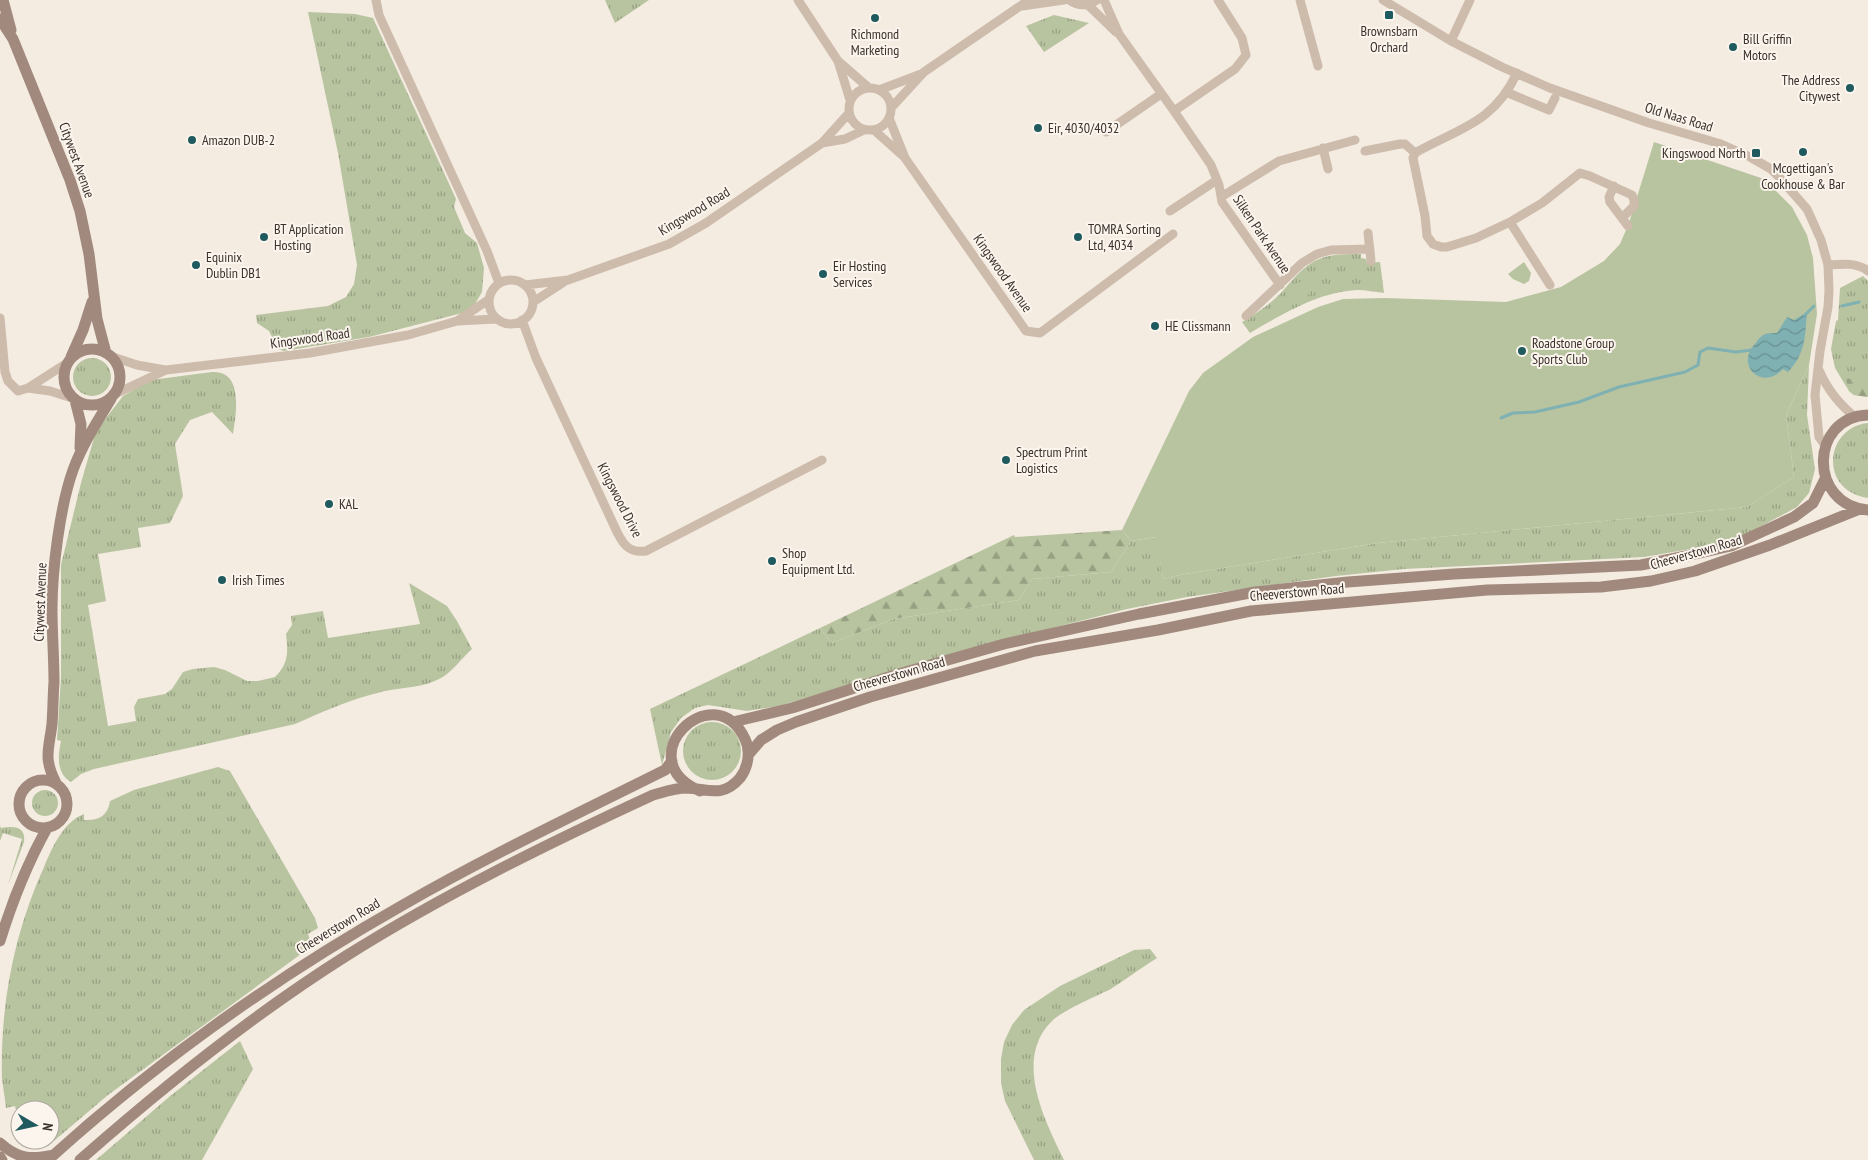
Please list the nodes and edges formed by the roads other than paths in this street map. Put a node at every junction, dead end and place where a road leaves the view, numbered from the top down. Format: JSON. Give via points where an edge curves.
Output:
{"nodes":[{"id":1,"x":376,"y":0,"type":"edge"},
{"id":2,"x":798,"y":0,"type":"edge"},
{"id":3,"x":1029,"y":0,"type":"edge"},
{"id":4,"x":1064,"y":0,"type":"edge"},
{"id":5,"x":1069,"y":0,"type":"edge"},
{"id":6,"x":1097,"y":0,"type":"edge"},
{"id":7,"x":1104,"y":0,"type":"edge"},
{"id":8,"x":1218,"y":0,"type":"edge"},
{"id":9,"x":1300,"y":0,"type":"edge"},
{"id":10,"x":1383,"y":0,"type":"edge"},
{"id":11,"x":1470,"y":0,"type":"edge"},
{"id":12,"x":2,"y":1,"type":"edge"},
{"id":13,"x":1088,"y":5,"type":"junction"},
{"id":14,"x":1019,"y":6,"type":"junction"},
{"id":15,"x":0,"y":19,"type":"edge"},
{"id":16,"x":1118,"y":34,"type":"junction"},
{"id":17,"x":13,"y":39,"type":"junction"},
{"id":18,"x":1451,"y":41,"type":"junction"},
{"id":19,"x":838,"y":61,"type":"junction"},
{"id":20,"x":1318,"y":66,"type":"dead end"},
{"id":21,"x":924,"y":72,"type":"junction"},
{"id":22,"x":1517,"y":74,"type":"junction"},
{"id":23,"x":869,"y":88,"type":"junction"},
{"id":24,"x":880,"y":90,"type":"junction"},
{"id":25,"x":1506,"y":92,"type":"junction"},
{"id":26,"x":1161,"y":94,"type":"junction"},
{"id":27,"x":1554,"y":98,"type":"dead end"},
{"id":28,"x":850,"y":100,"type":"junction"},
{"id":29,"x":892,"y":108,"type":"junction"},
{"id":30,"x":1174,"y":111,"type":"junction"},
{"id":31,"x":849,"y":113,"type":"junction"},
{"id":32,"x":889,"y":118,"type":"junction"},
{"id":33,"x":869,"y":130,"type":"junction"},
{"id":34,"x":1106,"y":132,"type":"dead end"},
{"id":35,"x":1355,"y":140,"type":"dead end"},
{"id":36,"x":822,"y":144,"type":"junction"},
{"id":37,"x":1323,"y":148,"type":"junction"},
{"id":38,"x":1365,"y":151,"type":"dead end"},
{"id":39,"x":1415,"y":153,"type":"junction"},
{"id":40,"x":905,"y":158,"type":"junction"},
{"id":41,"x":1328,"y":169,"type":"dead end"},
{"id":42,"x":1217,"y":180,"type":"junction"},
{"id":43,"x":1614,"y":186,"type":"junction"},
{"id":44,"x":1221,"y":197,"type":"junction"},
{"id":45,"x":1170,"y":211,"type":"dead end"},
{"id":46,"x":1622,"y":218,"type":"junction"},
{"id":47,"x":1510,"y":222,"type":"junction"},
{"id":48,"x":1628,"y":226,"type":"dead end"},
{"id":49,"x":1368,"y":233,"type":"dead end"},
{"id":50,"x":1173,"y":234,"type":"dead end"},
{"id":51,"x":1370,"y":249,"type":"junction"},
{"id":52,"x":1371,"y":262,"type":"dead end"},
{"id":53,"x":1828,"y":265,"type":"junction"},
{"id":54,"x":1868,"y":271,"type":"edge"},
{"id":55,"x":568,"y":280,"type":"junction"},
{"id":56,"x":499,"y":283,"type":"junction"},
{"id":57,"x":525,"y":285,"type":"junction"},
{"id":58,"x":1280,"y":285,"type":"junction"},
{"id":59,"x":1550,"y":285,"type":"dead end"},
{"id":60,"x":94,"y":296,"type":"junction"},
{"id":61,"x":488,"y":300,"type":"junction"},
{"id":62,"x":533,"y":302,"type":"junction"},
{"id":63,"x":1246,"y":316,"type":"dead end"},
{"id":64,"x":0,"y":318,"type":"edge"},
{"id":65,"x":496,"y":319,"type":"junction"},
{"id":66,"x":522,"y":320,"type":"junction"},
{"id":67,"x":457,"y":321,"type":"junction"},
{"id":68,"x":1,"y":345,"type":"edge"},
{"id":69,"x":108,"y":354,"type":"junction"},
{"id":70,"x":69,"y":361,"type":"junction"},
{"id":71,"x":1818,"y":367,"type":"junction"},
{"id":72,"x":166,"y":370,"type":"junction"},
{"id":73,"x":28,"y":388,"type":"junction"},
{"id":74,"x":113,"y":397,"type":"junction"},
{"id":75,"x":74,"y":399,"type":"junction"},
{"id":76,"x":1868,"y":415,"type":"edge"},
{"id":77,"x":1855,"y":418,"type":"junction"},
{"id":78,"x":1825,"y":446,"type":"junction"},
{"id":79,"x":80,"y":452,"type":"junction"},
{"id":80,"x":822,"y":460,"type":"dead end"},
{"id":81,"x":1825,"y":479,"type":"junction"},
{"id":82,"x":1864,"y":509,"type":"edge"},
{"id":83,"x":732,"y":722,"type":"junction"},
{"id":84,"x":47,"y":754,"type":"junction"},
{"id":85,"x":749,"y":754,"type":"junction"},
{"id":86,"x":672,"y":762,"type":"junction"},
{"id":87,"x":35,"y":781,"type":"junction"},
{"id":88,"x":56,"y":783,"type":"junction"},
{"id":89,"x":700,"y":791,"type":"junction"},
{"id":90,"x":27,"y":822,"type":"junction"},
{"id":91,"x":47,"y":828,"type":"junction"},
{"id":92,"x":36,"y":848,"type":"junction"},
{"id":93,"x":0,"y":942,"type":"edge"},
{"id":94,"x":0,"y":1143,"type":"edge"},
{"id":95,"x":50,"y":1157,"type":"edge"},
{"id":96,"x":80,"y":1160,"type":"edge"}],
"edges":[{"from":1,"to":56,"type":"street","via":[[382,23]]},
{"from":2,"to":19,"type":"street"},
{"from":3,"to":14,"type":"street"},
{"from":4,"to":14,"type":"street"},
{"from":5,"to":13,"type":"street"},
{"from":6,"to":13,"type":"street"},
{"from":7,"to":16,"type":"street"},
{"from":8,"to":30,"type":"street","via":[[1242,38],[1246,55],[1234,69]]},
{"from":9,"to":20,"type":"street"},
{"from":10,"to":18,"type":"street","name":"Old Naas Road"},
{"from":11,"to":18,"type":"street"},
{"from":12,"to":17,"type":"main road","name":"Citywest Avenue"},
{"from":13,"to":16,"type":"street"},
{"from":14,"to":21,"type":"street"},
{"from":15,"to":17,"type":"main road","name":"Citywest Avenue"},
{"from":16,"to":26,"type":"street","name":"Silken Park Avenue"},
{"from":17,"to":60,"type":"main road","name":"Citywest Avenue","via":[[70,180],[86,239]]},
{"from":18,"to":22,"type":"street","name":"Old Naas Road"},
{"from":19,"to":23,"type":"street"},
{"from":19,"to":28,"type":"street"},
{"from":21,"to":24,"type":"street"},
{"from":21,"to":29,"type":"street"},
{"from":22,"to":25,"type":"street"},
{"from":22,"to":53,"type":"street","name":"Old Naas Road","via":[[1640,120],[1721,144],[1771,169],[1807,209]]},
{"from":23,"to":24,"type":"street"},
{"from":23,"to":28,"type":"street","via":[[856,93]]},
{"from":24,"to":29,"type":"street","via":[[888,97]]},
{"from":25,"to":27,"type":"street","via":[[1550,110]]},
{"from":25,"to":39,"type":"street","via":[[1470,126]]},
{"from":26,"to":30,"type":"street","name":"Silken Park Avenue"},
{"from":26,"to":34,"type":"street"},
{"from":28,"to":31,"type":"street"},
{"from":29,"to":32,"type":"street"},
{"from":30,"to":42,"type":"street","name":"Silken Park Avenue"},
{"from":31,"to":33,"type":"street","via":[[854,123]]},
{"from":31,"to":36,"type":"street","name":"Kingswood Road"},
{"from":32,"to":33,"type":"street","via":[[884,126]]},
{"from":32,"to":40,"type":"street","name":"Kingswood Avenue"},
{"from":33,"to":36,"type":"street","name":"Kingswood Road"},
{"from":33,"to":40,"type":"street","name":"Kingswood Avenue"},
{"from":35,"to":37,"type":"street","name":"Silken Park Avenue"},
{"from":36,"to":55,"type":"street","name":"Kingswood Road","via":[[706,223],[669,244]]},
{"from":37,"to":41,"type":"street"},
{"from":37,"to":44,"type":"street","name":"Silken Park Avenue","via":[[1278,161]]},
{"from":38,"to":39,"type":"street","via":[[1406,144]]},
{"from":39,"to":47,"type":"street","via":[[1413,158],[1427,236],[1433,244],[1447,247]]},
{"from":40,"to":50,"type":"street","name":"Kingswood Avenue","via":[[1026,331],[1040,333]]},
{"from":42,"to":44,"type":"street","name":"Silken Park Avenue"},
{"from":42,"to":45,"type":"street"},
{"from":43,"to":46,"type":"street","via":[[1610,202]]},
{"from":43,"to":46,"type":"street","via":[[1632,195],[1634,200],[1634,206]]},
{"from":43,"to":47,"type":"street","via":[[1580,173],[1542,203]]},
{"from":44,"to":58,"type":"street","name":"Silken Park Avenue"},
{"from":46,"to":48,"type":"street"},
{"from":47,"to":59,"type":"street"},
{"from":49,"to":51,"type":"street"},
{"from":51,"to":52,"type":"street"},
{"from":51,"to":58,"type":"street","via":[[1331,250],[1317,254],[1302,263]]},
{"from":53,"to":54,"type":"street","via":[[1842,263]]},
{"from":53,"to":71,"type":"street","name":"Old Naas Road","via":[[1829,299]]},
{"from":55,"to":57,"type":"street","name":"Kingswood Road"},
{"from":55,"to":62,"type":"street","name":"Kingswood Road"},
{"from":56,"to":57,"type":"street","via":[[512,279]]},
{"from":56,"to":61,"type":"street"},
{"from":57,"to":62,"type":"street"},
{"from":58,"to":63,"type":"street"},
{"from":60,"to":69,"type":"main road","name":"Citywest Avenue"},
{"from":60,"to":70,"type":"main road","name":"Citywest Avenue","via":[[84,330]]},
{"from":61,"to":65,"type":"street"},
{"from":61,"to":67,"type":"street","name":"Kingswood Road"},
{"from":62,"to":66,"type":"street","via":[[528,316]]},
{"from":64,"to":68,"type":"street"},
{"from":65,"to":66,"type":"street","via":[[509,324]]},
{"from":65,"to":67,"type":"street","name":"Kingswood Road"},
{"from":66,"to":80,"type":"street","name":"Kingswood Drive","via":[[536,358],[624,545],[631,550],[646,551]]},
{"from":67,"to":72,"type":"street","name":"Kingswood Road","via":[[357,346]]},
{"from":68,"to":73,"type":"street","via":[[8,380],[18,391]]},
{"from":69,"to":70,"type":"main road","via":[[89,349],[80,351]]},
{"from":69,"to":72,"type":"street","name":"Kingswood Road","via":[[137,365]]},
{"from":69,"to":74,"type":"main road","via":[[118,366],[120,375]]},
{"from":70,"to":73,"type":"street"},
{"from":70,"to":75,"type":"main road","via":[[63,380]]},
{"from":71,"to":77,"type":"street","via":[[1828,387]]},
{"from":71,"to":78,"type":"street","name":"Old Naas Road","via":[[1815,395],[1819,437]]},
{"from":72,"to":74,"type":"street","name":"Kingswood Road"},
{"from":73,"to":75,"type":"street"},
{"from":74,"to":75,"type":"main road","via":[[100,405],[89,406]]},
{"from":74,"to":79,"type":"main road","name":"Citywest Avenue"},
{"from":75,"to":79,"type":"main road","name":"Citywest Avenue","via":[[81,424]]},
{"from":76,"to":77,"type":"main road"},
{"from":77,"to":78,"type":"main road","via":[[1837,428]]},
{"from":78,"to":81,"type":"main road","via":[[1822,465]]},
{"from":79,"to":84,"type":"main road","name":"Citywest Avenue","via":[[63,508],[56,554],[52,607],[54,679]]},
{"from":81,"to":82,"type":"main road","via":[[1836,496],[1847,504]]},
{"from":81,"to":83,"type":"main road","name":"Cheeverstown Road","via":[[1813,502],[1794,517],[1731,546],[1691,556],[1641,565],[1454,574],[1255,592],[1004,644],[792,708]]},
{"from":82,"to":85,"type":"main road","name":"Cheeverstown Road","via":[[1742,555],[1651,582],[1601,587],[1487,590],[1251,610],[1035,651],[870,697],[796,722],[760,740]]},
{"from":83,"to":85,"type":"main road","via":[[747,742]]},
{"from":83,"to":86,"type":"main road","name":"Cheeverstown Road","via":[[721,716],[708,715],[684,725],[672,748]]},
{"from":84,"to":87,"type":"main road","name":"Citywest Avenue"},
{"from":84,"to":88,"type":"main road","name":"Citywest Avenue","via":[[49,770]]},
{"from":85,"to":89,"type":"main road","name":"Cheeverstown Road","via":[[740,778],[730,787],[720,791]]},
{"from":86,"to":89,"type":"main road","via":[[682,780]]},
{"from":86,"to":95,"type":"main road","name":"Cheeverstown Road","via":[[665,770],[478,863],[318,955],[149,1075]]},
{"from":87,"to":88,"type":"main road","via":[[42,779]]},
{"from":87,"to":90,"type":"main road","via":[[23,789],[20,796],[20,812]]},
{"from":88,"to":91,"type":"main road","via":[[66,794],[67,809],[60,822]]},
{"from":89,"to":96,"type":"main road","name":"Cheeverstown Road","via":[[687,788],[654,795],[392,928],[304,984],[208,1052]]},
{"from":90,"to":91,"type":"main road"},
{"from":90,"to":92,"type":"main road"},
{"from":91,"to":92,"type":"main road"},
{"from":92,"to":93,"type":"main road"},
{"from":94,"to":95,"type":"main road","via":[[7,1150],[26,1158]]}]}
